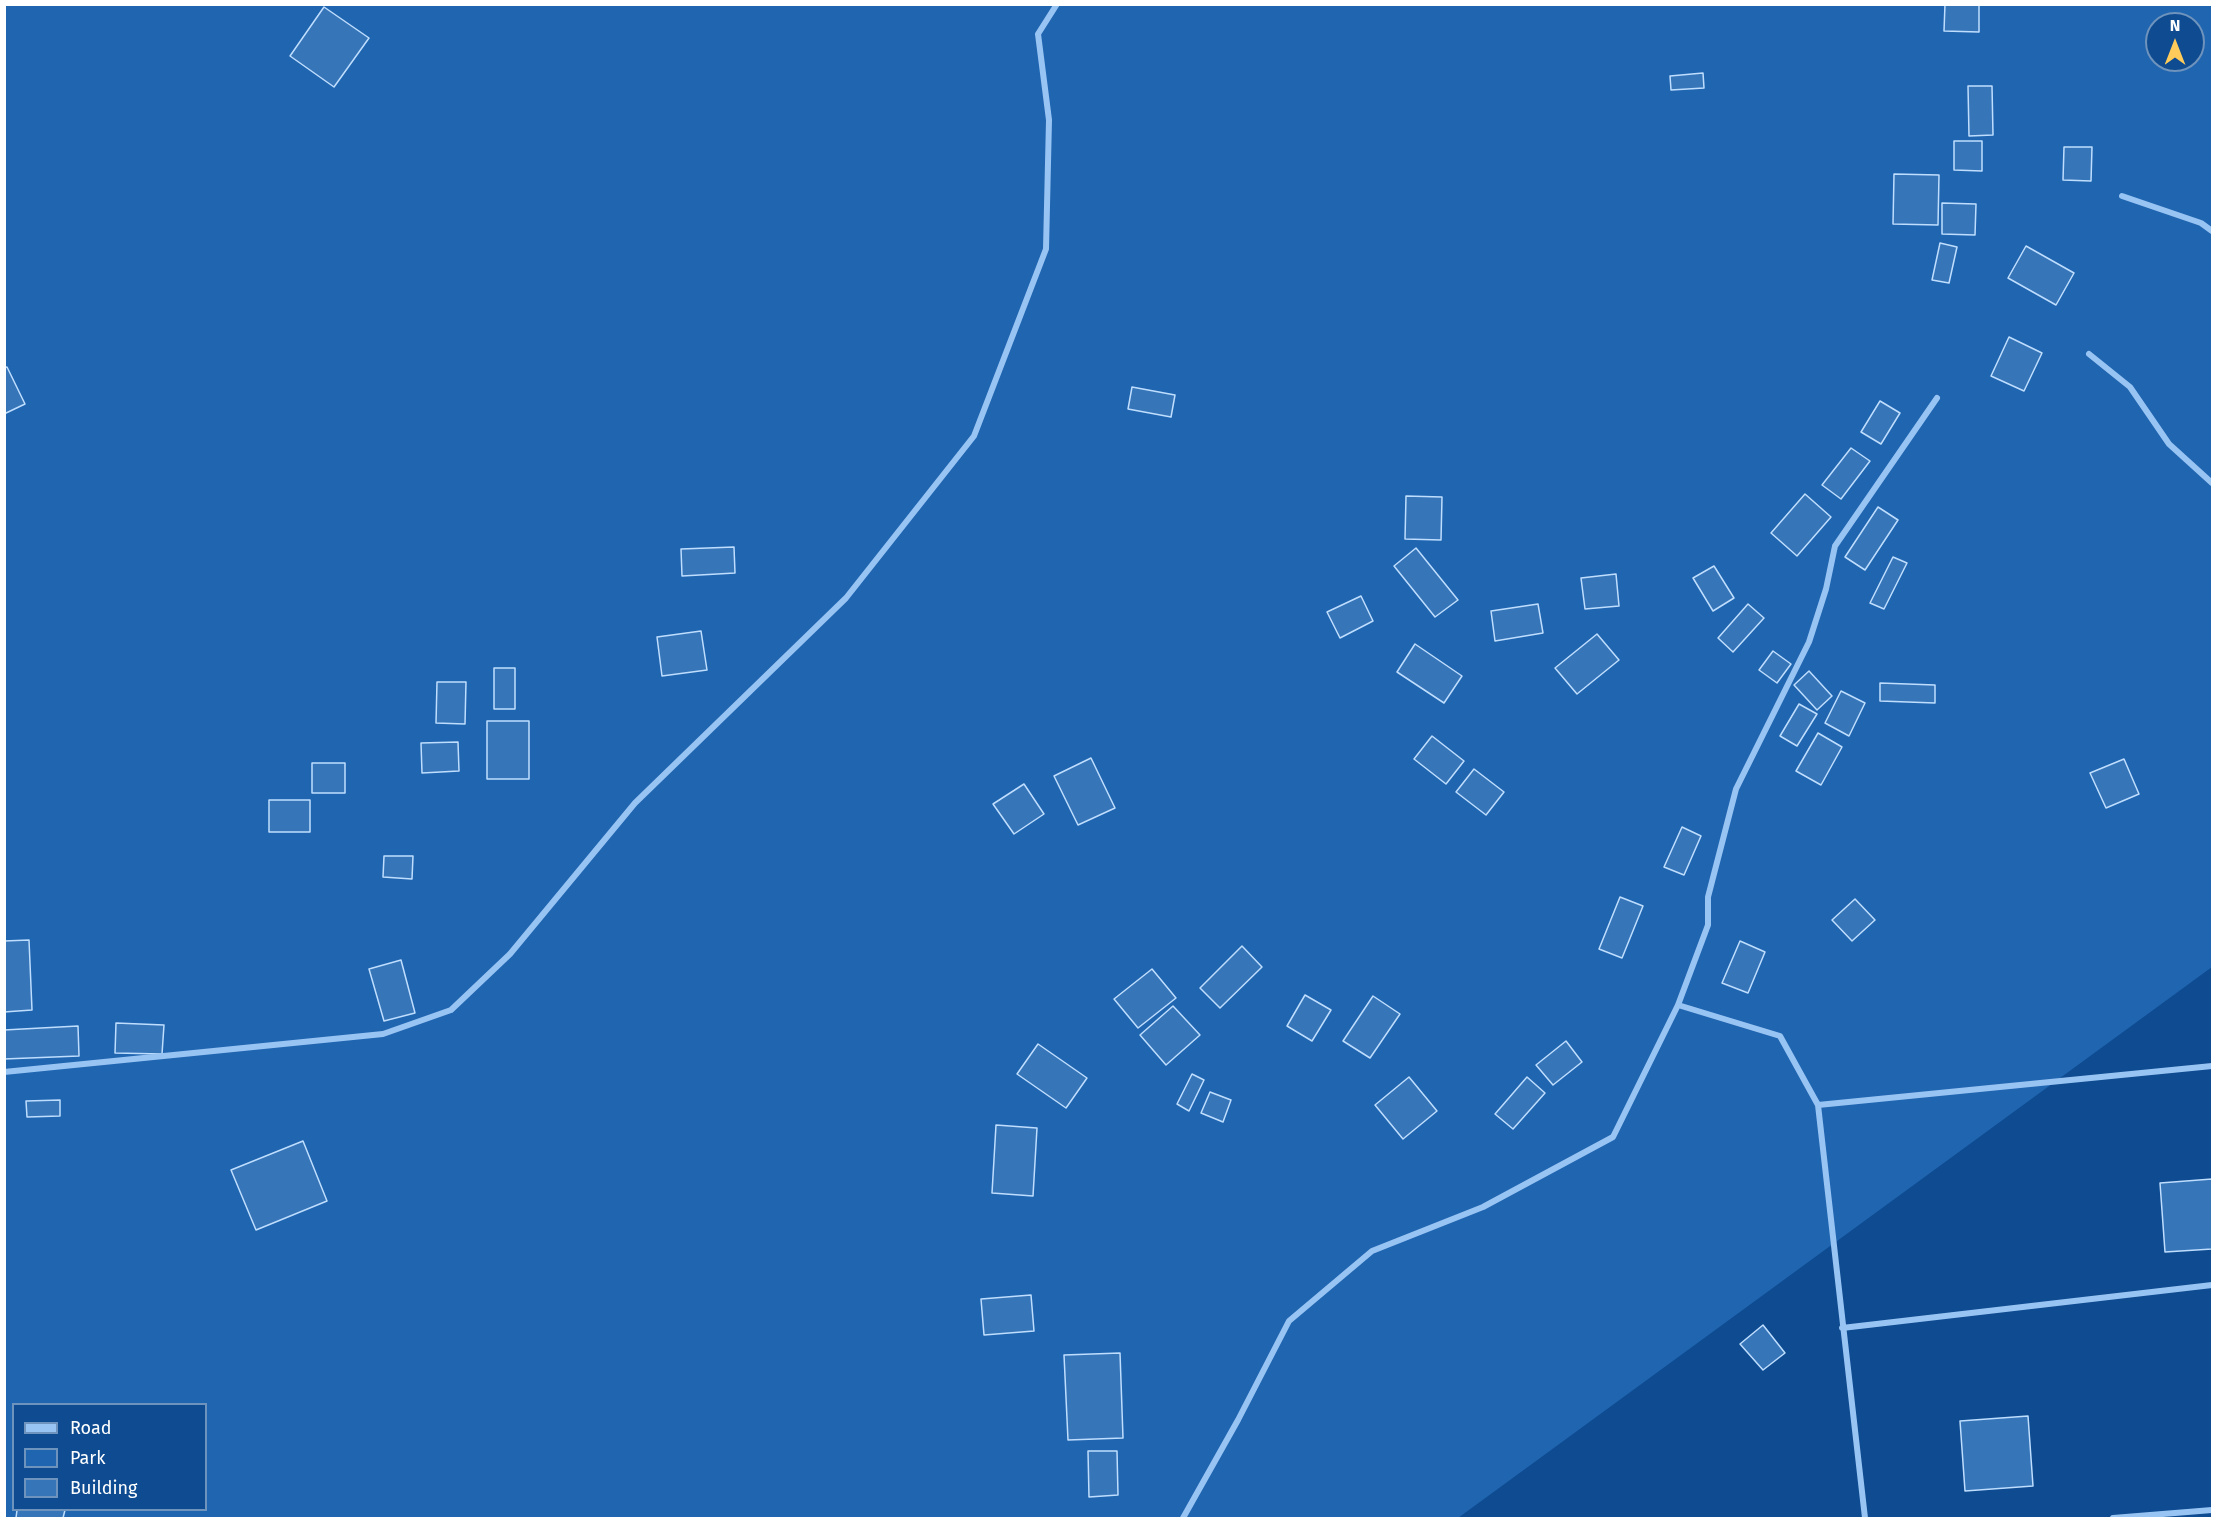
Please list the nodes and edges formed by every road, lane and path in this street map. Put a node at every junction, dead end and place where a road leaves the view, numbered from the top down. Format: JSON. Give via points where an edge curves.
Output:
{"nodes":[{"id":1,"x":1057,"y":4,"type":"edge"},
{"id":2,"x":2122,"y":196,"type":"dead end"},
{"id":3,"x":2212,"y":231,"type":"edge"},
{"id":4,"x":2089,"y":354,"type":"dead end"},
{"id":5,"x":1937,"y":398,"type":"dead end"},
{"id":6,"x":2212,"y":483,"type":"edge"},
{"id":7,"x":1678,"y":1005,"type":"junction"},
{"id":8,"x":2212,"y":1066,"type":"edge"},
{"id":9,"x":4,"y":1072,"type":"edge"},
{"id":10,"x":1818,"y":1105,"type":"junction"},
{"id":11,"x":2212,"y":1285,"type":"edge"},
{"id":12,"x":1842,"y":1328,"type":"junction"},
{"id":13,"x":2212,"y":1510,"type":"edge"},
{"id":14,"x":1184,"y":1518,"type":"edge"},
{"id":15,"x":1865,"y":1518,"type":"edge"},
{"id":16,"x":2114,"y":1518,"type":"edge"}],
"edges":[{"from":1,"to":9,"type":"street","via":[[1038,34],[1049,120],[1046,249],[974,436],[846,598],[635,803],[510,954],[451,1010],[383,1034]]},
{"from":2,"to":3,"type":"street"},
{"from":4,"to":6,"type":"street","via":[[2130,387],[2169,444]]},
{"from":5,"to":7,"type":"street","via":[[1835,546],[1809,642],[1736,789],[1708,897],[1708,925]]},
{"from":7,"to":10,"type":"street","via":[[1780,1036]]},
{"from":7,"to":14,"type":"street","via":[[1613,1137],[1483,1207],[1372,1251],[1289,1321]]},
{"from":8,"to":10,"type":"street"},
{"from":10,"to":12,"type":"street"},
{"from":11,"to":12,"type":"street"},
{"from":12,"to":15,"type":"street"},
{"from":13,"to":16,"type":"street"}]}
